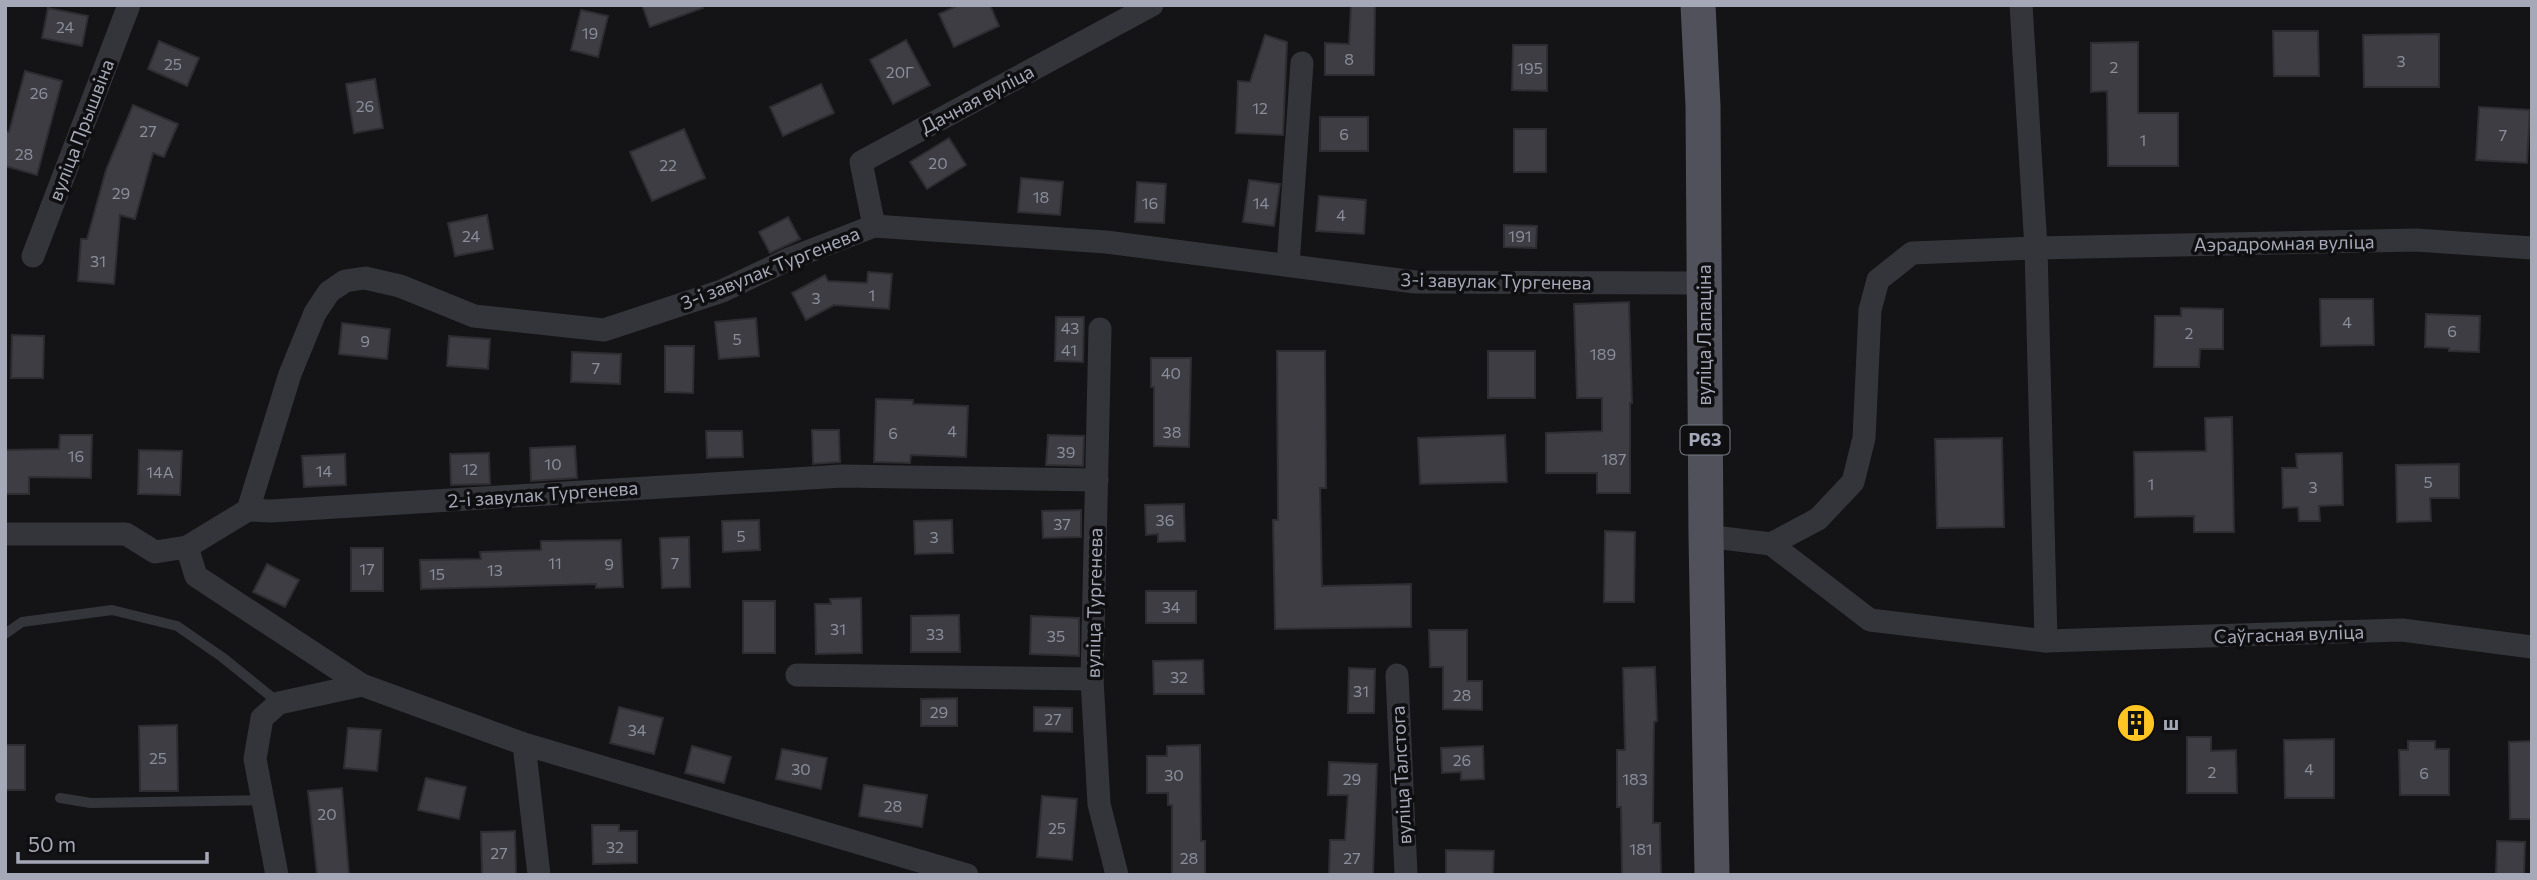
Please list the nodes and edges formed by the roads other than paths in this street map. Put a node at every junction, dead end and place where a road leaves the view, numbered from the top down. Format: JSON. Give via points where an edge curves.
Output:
{"nodes":[{"id":1,"x":129,"y":5,"type":"edge"},
{"id":2,"x":1152,"y":5,"type":"edge"},
{"id":3,"x":1698,"y":5,"type":"edge"},
{"id":4,"x":2021,"y":5,"type":"edge"},
{"id":5,"x":1302,"y":63,"type":"dead end"},
{"id":6,"x":874,"y":226,"type":"junction"},
{"id":7,"x":2036,"y":248,"type":"junction"},
{"id":8,"x":2532,"y":248,"type":"edge"},
{"id":9,"x":33,"y":256,"type":"dead end"},
{"id":10,"x":1289,"y":265,"type":"junction"},
{"id":11,"x":1703,"y":283,"type":"junction"},
{"id":12,"x":1101,"y":329,"type":"dead end"},
{"id":13,"x":1097,"y":480,"type":"junction"},
{"id":14,"x":248,"y":510,"type":"junction"},
{"id":15,"x":5,"y":534,"type":"edge"},
{"id":16,"x":1706,"y":536,"type":"junction"},
{"id":17,"x":1772,"y":544,"type":"junction"},
{"id":18,"x":187,"y":547,"type":"junction"},
{"id":19,"x":5,"y":634,"type":"edge"},
{"id":20,"x":2046,"y":641,"type":"junction"},
{"id":21,"x":2532,"y":647,"type":"edge"},
{"id":22,"x":797,"y":675,"type":"dead end"},
{"id":23,"x":1397,"y":675,"type":"dead end"},
{"id":24,"x":1092,"y":679,"type":"junction"},
{"id":25,"x":362,"y":685,"type":"junction"},
{"id":26,"x":279,"y":703,"type":"junction"},
{"id":27,"x":524,"y":744,"type":"junction"},
{"id":28,"x":60,"y":798,"type":"dead end"},
{"id":29,"x":264,"y":800,"type":"junction"},
{"id":30,"x":276,"y":875,"type":"edge"},
{"id":31,"x":538,"y":875,"type":"edge"},
{"id":32,"x":967,"y":875,"type":"edge"},
{"id":33,"x":1117,"y":875,"type":"edge"},
{"id":34,"x":1406,"y":875,"type":"edge"},
{"id":35,"x":1712,"y":875,"type":"edge"}],
"edges":[{"from":1,"to":9,"type":"street","name":"вуліца Прышвіна"},
{"from":2,"to":6,"type":"street","name":"Дачная вуліца","via":[[861,162]]},
{"from":3,"to":11,"type":"main road","name":"вуліца Лапаціна","number":"Р63"},
{"from":4,"to":7,"type":"street"},
{"from":5,"to":10,"type":"street"},
{"from":6,"to":10,"type":"street","name":"3-і завулак Тургенева","via":[[1106,242]]},
{"from":6,"to":14,"type":"street","name":"3-і завулак Тургенева","via":[[722,291],[604,330],[474,316],[400,286],[365,278],[345,281],[329,292],[315,313],[290,374]]},
{"from":7,"to":8,"type":"street","name":"Аэрадромная вуліца","via":[[2416,240]]},
{"from":7,"to":17,"type":"street","name":"Аэрадромная вуліца","via":[[1912,253],[1878,280],[1870,310],[1864,438],[1853,482],[1818,519]]},
{"from":7,"to":20,"type":"street"},
{"from":10,"to":11,"type":"street","name":"3-і завулак Тургенева","via":[[1415,282]]},
{"from":11,"to":16,"type":"main road","name":"вуліца Лапаціна","number":"Р63"},
{"from":12,"to":13,"type":"street","name":"вуліца Тургенева"},
{"from":13,"to":14,"type":"street","name":"2-і завулак Тургенева","via":[[842,476]]},
{"from":13,"to":24,"type":"street","name":"вуліца Тургенева"},
{"from":14,"to":18,"type":"street"},
{"from":15,"to":18,"type":"street","via":[[126,534],[155,552]]},
{"from":16,"to":17,"type":"street"},
{"from":16,"to":35,"type":"main road","name":"вуліца Лапаціна","number":"Р63"},
{"from":17,"to":20,"type":"street","name":"Саўгасная вуліца","via":[[1870,620]]},
{"from":18,"to":25,"type":"street","via":[[196,576]]},
{"from":19,"to":26,"type":"lane","via":[[22,622],[112,610],[177,626]]},
{"from":20,"to":21,"type":"street","name":"Саўгасная вуліца","via":[[2402,630]]},
{"from":22,"to":24,"type":"street"},
{"from":23,"to":34,"type":"street","name":"вуліца Талстога"},
{"from":24,"to":33,"type":"street","name":"вуліца Тургенева","via":[[1099,804]]},
{"from":25,"to":26,"type":"street"},
{"from":25,"to":27,"type":"street"},
{"from":26,"to":29,"type":"street","via":[[262,718],[256,759]]},
{"from":27,"to":31,"type":"street"},
{"from":27,"to":32,"type":"street"},
{"from":28,"to":29,"type":"lane","via":[[91,803]]},
{"from":29,"to":30,"type":"street"}]}
